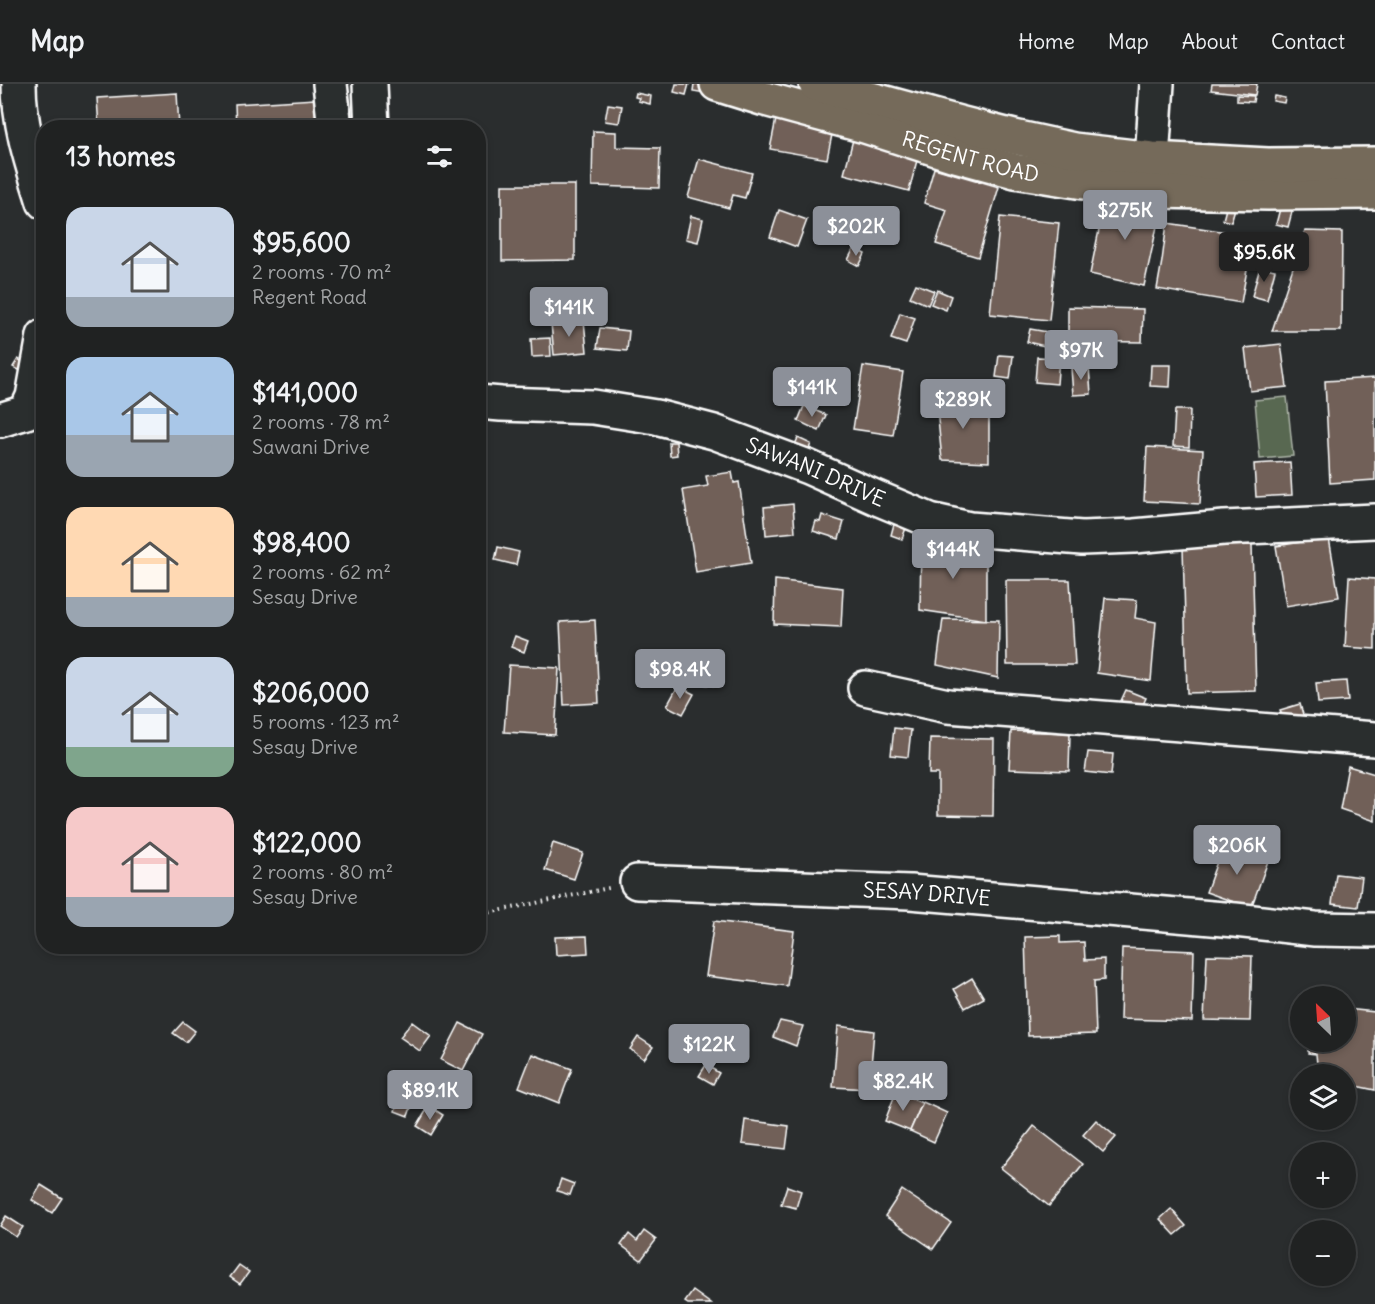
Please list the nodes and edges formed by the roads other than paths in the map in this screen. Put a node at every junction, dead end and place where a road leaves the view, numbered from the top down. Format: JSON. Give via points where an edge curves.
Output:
{"nodes":[{"id":1,"x":20,"y":84,"type":"edge"},
{"id":2,"x":330,"y":84,"type":"edge"},
{"id":3,"x":370,"y":84,"type":"edge"},
{"id":4,"x":717,"y":84,"type":"edge"},
{"id":5,"x":816,"y":84,"type":"edge"},
{"id":6,"x":1157,"y":84,"type":"edge"},
{"id":7,"x":875,"y":92,"type":"edge"},
{"id":8,"x":334,"y":120,"type":"edge"},
{"id":9,"x":372,"y":120,"type":"edge"},
{"id":10,"x":1152,"y":159,"type":"junction"},
{"id":11,"x":1375,"y":164,"type":"edge"},
{"id":12,"x":36,"y":175,"type":"edge"},
{"id":13,"x":1375,"y":192,"type":"edge"},
{"id":14,"x":36,"y":380,"type":"edge"},
{"id":15,"x":486,"y":403,"type":"edge"},
{"id":16,"x":0,"y":420,"type":"edge"},
{"id":17,"x":1375,"y":521,"type":"edge"},
{"id":18,"x":865,"y":688,"type":"dead end"},
{"id":19,"x":1375,"y":740,"type":"edge"},
{"id":20,"x":637,"y":882,"type":"road end"},
{"id":21,"x":1375,"y":930,"type":"edge"}],
"edges":[{"from":1,"to":12,"type":"street","via":[[26,142]]},
{"from":2,"to":8,"type":"street"},
{"from":3,"to":9,"type":"street"},
{"from":4,"to":13,"type":"main road","name":"REGENT ROAD","via":[[1015,171],[1152,191]]},
{"from":5,"to":7,"type":"main road","name":"REGENT ROAD"},
{"from":6,"to":10,"type":"street"},
{"from":7,"to":10,"type":"main road","name":"REGENT ROAD","via":[[1014,138]]},
{"from":10,"to":11,"type":"main road","name":"REGENT ROAD","via":[[1268,165]]},
{"from":14,"to":16,"type":"street","via":[[26,412]]},
{"from":15,"to":17,"type":"street","name":"SAWANI DRIVE","via":[[593,407],[702,429],[808,467],[930,520],[970,529],[1082,538]]},
{"from":18,"to":19,"type":"street","via":[[948,706]]},
{"from":20,"to":21,"type":"street","name":"SESAY DRIVE","via":[[909,892],[1315,929]]}]}
